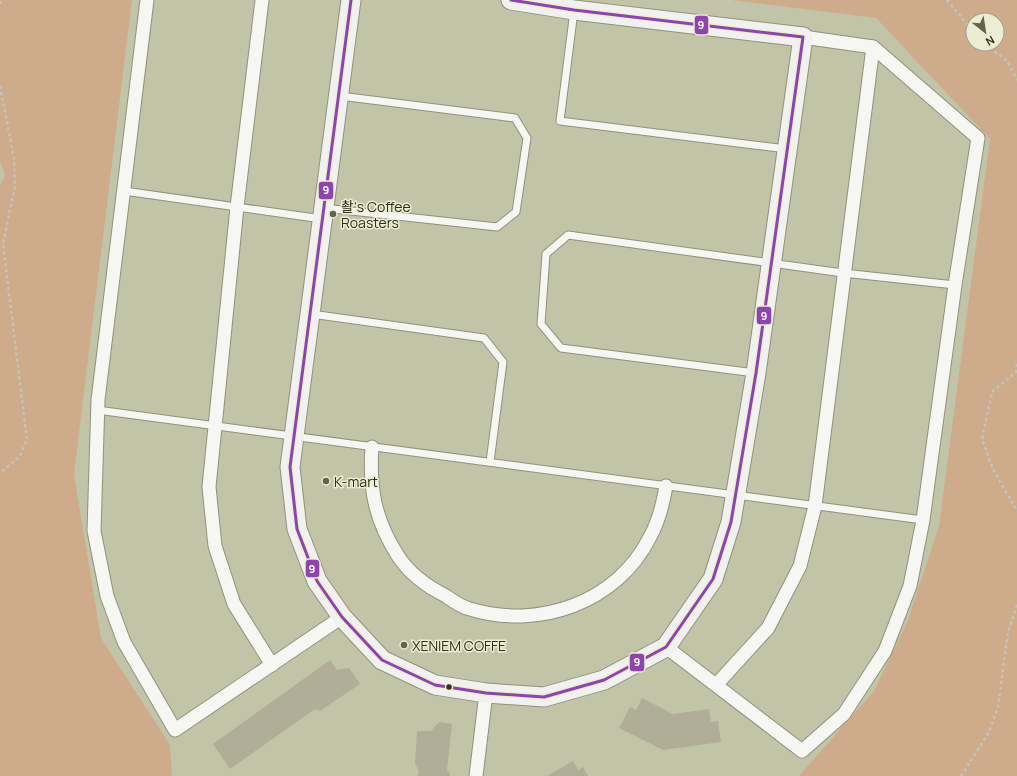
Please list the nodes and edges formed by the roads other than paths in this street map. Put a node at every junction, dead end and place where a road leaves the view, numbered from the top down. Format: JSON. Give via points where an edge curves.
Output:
{"nodes":[{"id":1,"x":148,"y":0,"type":"edge"},
{"id":2,"x":262,"y":0,"type":"edge"},
{"id":3,"x":351,"y":0,"type":"edge"},
{"id":4,"x":511,"y":0,"type":"edge"},
{"id":5,"x":574,"y":10,"type":"junction"},
{"id":6,"x":803,"y":38,"type":"junction"},
{"id":7,"x":873,"y":47,"type":"junction"},
{"id":8,"x":339,"y":96,"type":"junction"},
{"id":9,"x":787,"y":149,"type":"junction"},
{"id":10,"x":124,"y":191,"type":"junction"},
{"id":11,"x":237,"y":207,"type":"junction"},
{"id":12,"x":323,"y":213,"type":"junction"},
{"id":13,"x":771,"y":262,"type":"junction"},
{"id":14,"x":843,"y":273,"type":"junction"},
{"id":15,"x":955,"y":285,"type":"junction"},
{"id":16,"x":310,"y":314,"type":"junction"},
{"id":17,"x":756,"y":373,"type":"junction"},
{"id":18,"x":97,"y":410,"type":"junction"},
{"id":19,"x":215,"y":426,"type":"junction"},
{"id":20,"x":294,"y":436,"type":"junction"},
{"id":21,"x":372,"y":447,"type":"junction"},
{"id":22,"x":490,"y":462,"type":"junction"},
{"id":23,"x":666,"y":486,"type":"junction"},
{"id":24,"x":737,"y":495,"type":"junction"},
{"id":25,"x":815,"y":506,"type":"junction"},
{"id":26,"x":923,"y":520,"type":"junction"},
{"id":27,"x":342,"y":617,"type":"junction"},
{"id":28,"x":666,"y":647,"type":"junction"},
{"id":29,"x":272,"y":665,"type":"junction"},
{"id":30,"x":717,"y":684,"type":"junction"},
{"id":31,"x":486,"y":693,"type":"junction"},
{"id":32,"x":476,"y":776,"type":"edge"}],
"edges":[{"from":1,"to":10,"type":"street"},
{"from":2,"to":11,"type":"street"},
{"from":3,"to":8,"type":"street"},
{"from":4,"to":5,"type":"street"},
{"from":5,"to":6,"type":"street"},
{"from":5,"to":9,"type":"lane","via":[[560,122]]},
{"from":6,"to":7,"type":"street"},
{"from":6,"to":9,"type":"street"},
{"from":7,"to":14,"type":"street"},
{"from":7,"to":15,"type":"street","via":[[978,138]]},
{"from":8,"to":12,"type":"street"},
{"from":8,"to":12,"type":"lane","via":[[515,118],[527,138],[516,212],[497,227]]},
{"from":9,"to":13,"type":"street"},
{"from":10,"to":11,"type":"lane"},
{"from":10,"to":18,"type":"street"},
{"from":11,"to":12,"type":"lane"},
{"from":11,"to":19,"type":"street"},
{"from":12,"to":16,"type":"street"},
{"from":13,"to":14,"type":"lane"},
{"from":13,"to":17,"type":"street"},
{"from":13,"to":17,"type":"lane","via":[[568,235],[546,254],[541,324],[561,348]]},
{"from":14,"to":15,"type":"lane"},
{"from":14,"to":25,"type":"street"},
{"from":15,"to":26,"type":"street"},
{"from":16,"to":20,"type":"street"},
{"from":16,"to":22,"type":"lane","via":[[484,338],[503,362]]},
{"from":17,"to":24,"type":"street"},
{"from":18,"to":19,"type":"lane"},
{"from":18,"to":29,"type":"street","via":[[94,531],[107,596],[124,642],[175,730]]},
{"from":19,"to":20,"type":"lane"},
{"from":19,"to":29,"type":"street","via":[[209,487],[215,546],[234,604]]},
{"from":20,"to":21,"type":"lane"},
{"from":20,"to":27,"type":"street","via":[[290,467],[297,529],[317,581]]},
{"from":21,"to":22,"type":"lane"},
{"from":21,"to":23,"type":"street","via":[[372,494],[381,526],[399,557],[428,587],[469,609],[513,617],[560,612],[590,599],[616,581],[635,561],[650,538],[660,515]]},
{"from":22,"to":23,"type":"lane"},
{"from":23,"to":24,"type":"lane"},
{"from":24,"to":25,"type":"lane"},
{"from":24,"to":28,"type":"street","via":[[713,579]]},
{"from":25,"to":26,"type":"lane"},
{"from":25,"to":30,"type":"street","via":[[800,566],[768,628]]},
{"from":26,"to":30,"type":"street","via":[[910,586],[885,652],[844,714],[802,751]]},
{"from":27,"to":29,"type":"street"},
{"from":27,"to":31,"type":"street","via":[[382,660],[435,685]]},
{"from":28,"to":30,"type":"street"},
{"from":28,"to":31,"type":"street","via":[[604,680],[544,697]]},
{"from":31,"to":32,"type":"street"}]}
